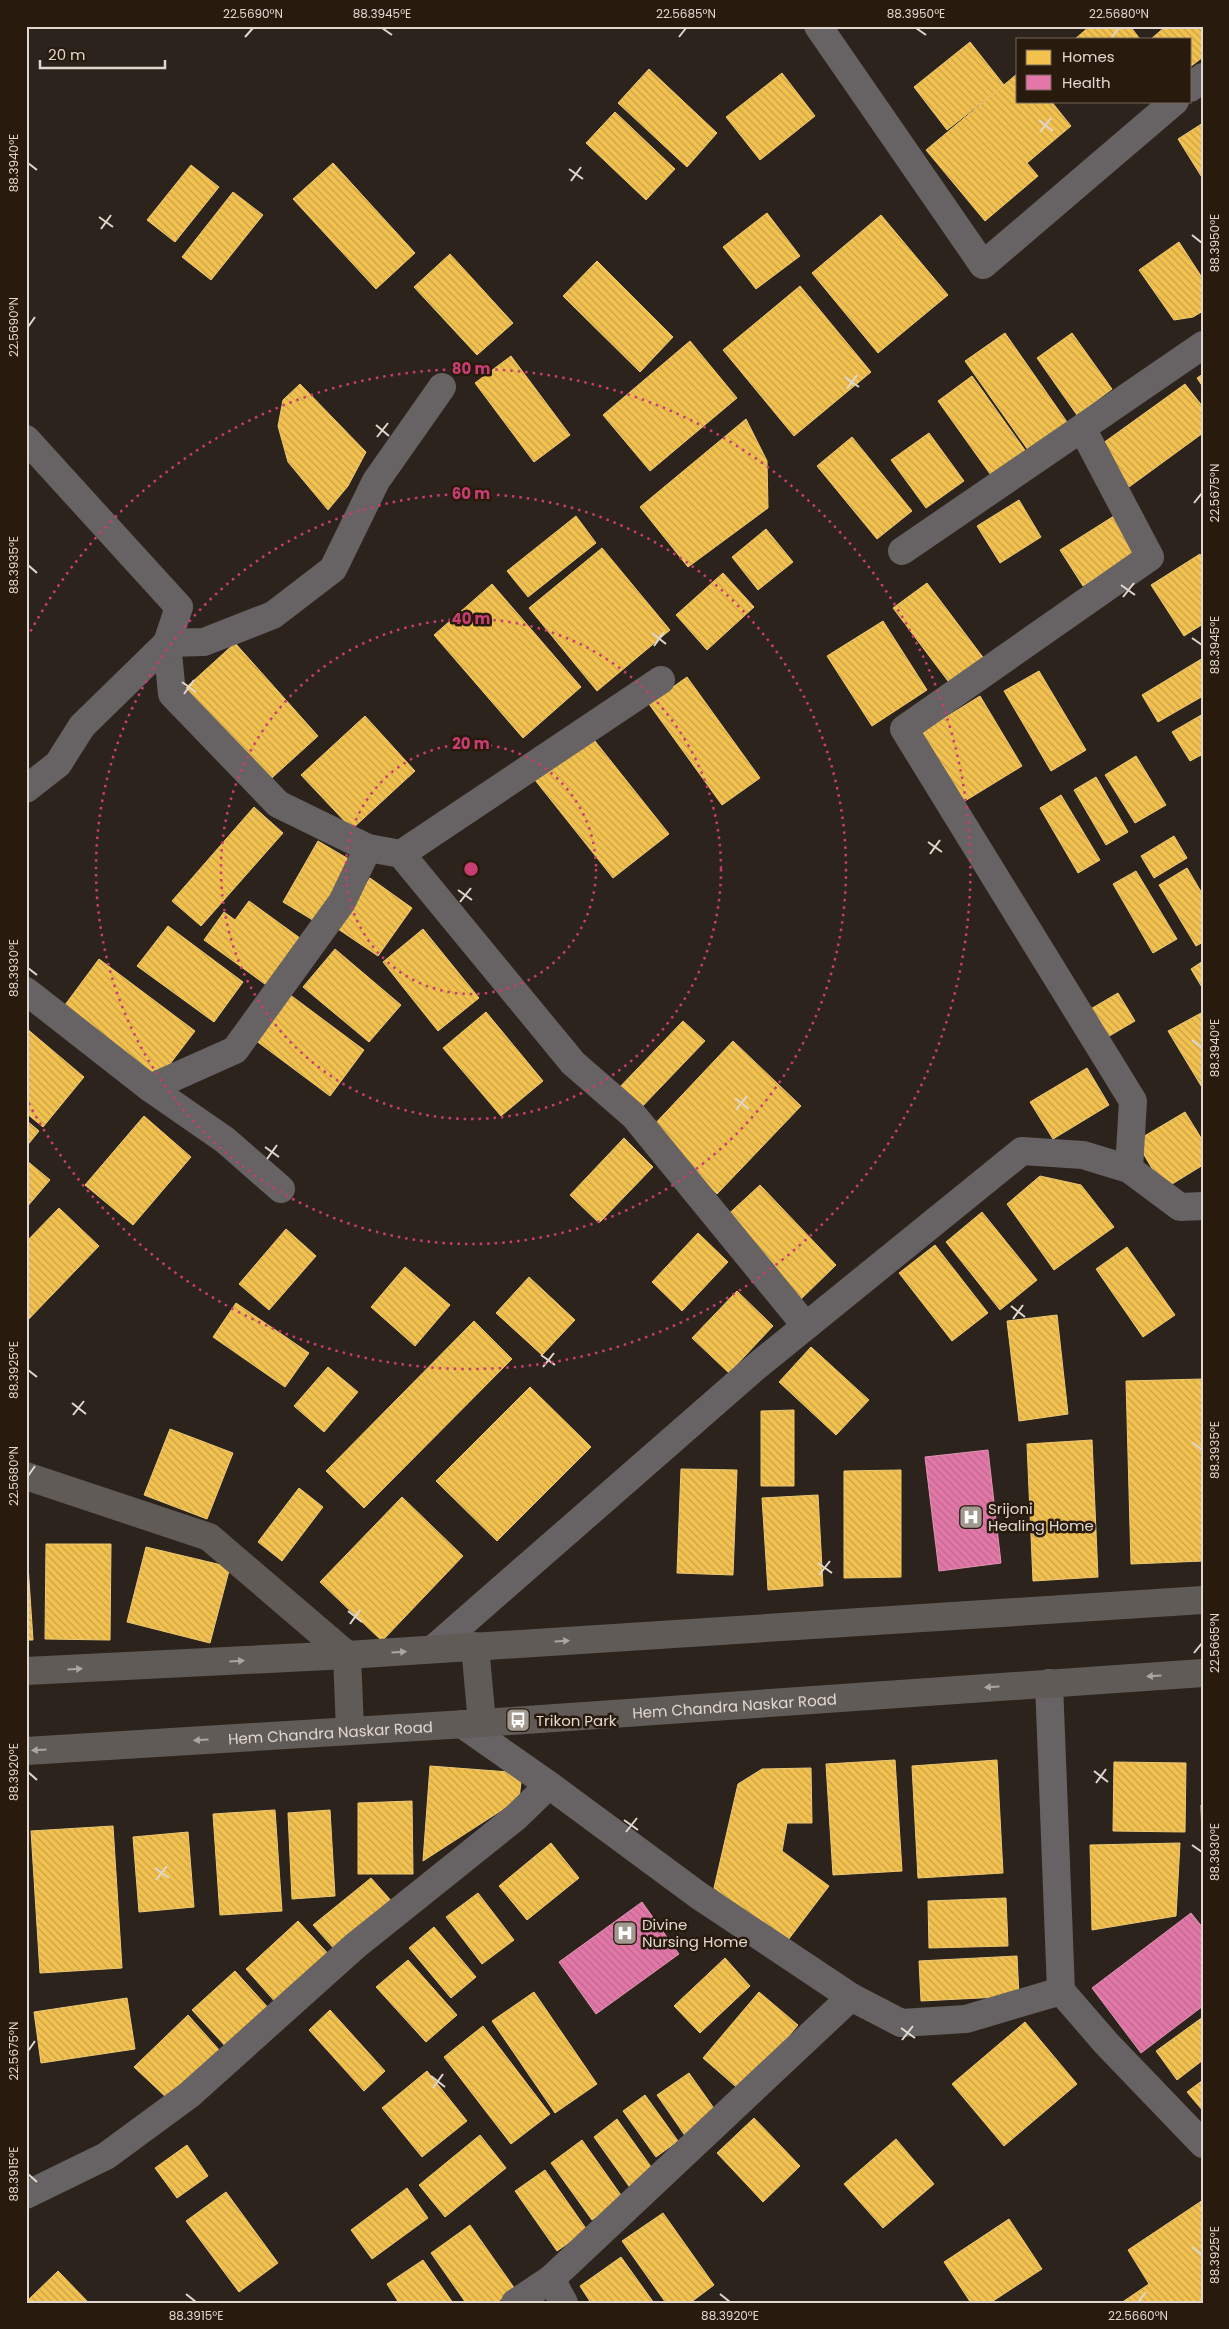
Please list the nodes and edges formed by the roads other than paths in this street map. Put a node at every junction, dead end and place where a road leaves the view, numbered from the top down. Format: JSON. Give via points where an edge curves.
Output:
{"nodes":[{"id":1,"x":818,"y":26,"type":"edge"},
{"id":2,"x":1203,"y":77,"type":"edge"},
{"id":3,"x":1192,"y":86,"type":"edge"},
{"id":4,"x":1174,"y":102,"type":"edge"},
{"id":5,"x":1203,"y":345,"type":"edge"},
{"id":6,"x":442,"y":387,"type":"dead end"},
{"id":7,"x":1082,"y":428,"type":"junction"},
{"id":8,"x":26,"y":439,"type":"edge"},
{"id":9,"x":902,"y":551,"type":"dead end"},
{"id":10,"x":167,"y":643,"type":"junction"},
{"id":11,"x":661,"y":680,"type":"dead end"},
{"id":12,"x":26,"y":790,"type":"edge"},
{"id":13,"x":368,"y":848,"type":"junction"},
{"id":14,"x":401,"y":854,"type":"junction"},
{"id":15,"x":26,"y":991,"type":"edge"},
{"id":16,"x":150,"y":1088,"type":"junction"},
{"id":17,"x":1129,"y":1168,"type":"junction"},
{"id":18,"x":281,"y":1189,"type":"dead end"},
{"id":19,"x":1203,"y":1206,"type":"edge"},
{"id":20,"x":806,"y":1326,"type":"junction"},
{"id":21,"x":26,"y":1476,"type":"edge"},
{"id":22,"x":1203,"y":1600,"type":"edge"},
{"id":23,"x":475,"y":1646,"type":"junction"},
{"id":24,"x":433,"y":1649,"type":"junction"},
{"id":25,"x":347,"y":1655,"type":"junction"},
{"id":26,"x":26,"y":1671,"type":"edge"},
{"id":27,"x":1203,"y":1673,"type":"edge"},
{"id":28,"x":1049,"y":1683,"type":"junction"},
{"id":29,"x":472,"y":1723,"type":"junction"},
{"id":30,"x":350,"y":1730,"type":"junction"},
{"id":31,"x":26,"y":1751,"type":"edge"},
{"id":32,"x":549,"y":1785,"type":"junction"},
{"id":33,"x":1061,"y":1991,"type":"junction"},
{"id":34,"x":852,"y":1997,"type":"junction"},
{"id":35,"x":1203,"y":2144,"type":"edge"},
{"id":36,"x":26,"y":2195,"type":"edge"},
{"id":37,"x":551,"y":2279,"type":"junction"},
{"id":38,"x":515,"y":2303,"type":"edge"},
{"id":39,"x":564,"y":2303,"type":"edge"}],
"edges":[{"from":1,"to":4,"type":"street","via":[[984,265]]},
{"from":2,"to":3,"type":"street"},
{"from":5,"to":7,"type":"street"},
{"from":6,"to":10,"type":"street","via":[[376,481],[333,569],[273,615],[204,642]]},
{"from":7,"to":9,"type":"street"},
{"from":7,"to":17,"type":"street","via":[[1150,557],[904,729],[1132,1101]]},
{"from":8,"to":10,"type":"street","via":[[179,607]]},
{"from":10,"to":12,"type":"street","via":[[82,726],[58,764]]},
{"from":10,"to":13,"type":"street","via":[[172,694],[278,804]]},
{"from":11,"to":14,"type":"street"},
{"from":13,"to":14,"type":"street"},
{"from":13,"to":16,"type":"street","via":[[342,902],[235,1050]]},
{"from":14,"to":20,"type":"street","via":[[573,1064],[634,1116]]},
{"from":15,"to":16,"type":"street"},
{"from":16,"to":18,"type":"street","via":[[226,1140]]},
{"from":17,"to":19,"type":"street","via":[[1180,1207]]},
{"from":17,"to":20,"type":"street","via":[[1083,1155],[1022,1151]]},
{"from":20,"to":24,"type":"street"},
{"from":21,"to":25,"type":"main road","via":[[209,1537]]},
{"from":23,"to":22,"type":"main road","one_way":true},
{"from":23,"to":24,"type":"main road"},
{"from":23,"to":29,"type":"main road"},
{"from":25,"to":24,"type":"main road","one_way":true},
{"from":26,"to":25,"type":"main road","one_way":true},
{"from":25,"to":30,"type":"main road"},
{"from":27,"to":28,"type":"main road","name":"Hem Chandra Naskar Road","one_way":true},
{"from":28,"to":29,"type":"main road","name":"Hem Chandra Naskar Road","one_way":true},
{"from":28,"to":33,"type":"street"},
{"from":29,"to":30,"type":"main road","name":"Hem Chandra Naskar Road"},
{"from":29,"to":32,"type":"street"},
{"from":30,"to":31,"type":"main road","name":"Hem Chandra Naskar Road","one_way":true},
{"from":32,"to":34,"type":"street","via":[[698,1895]]},
{"from":32,"to":36,"type":"street","via":[[516,1817],[355,1946],[189,2095],[106,2156]]},
{"from":33,"to":34,"type":"street","via":[[966,2019],[901,2023]]},
{"from":33,"to":35,"type":"street"},
{"from":34,"to":37,"type":"street"},
{"from":37,"to":38,"type":"street"},
{"from":37,"to":39,"type":"street"}]}
